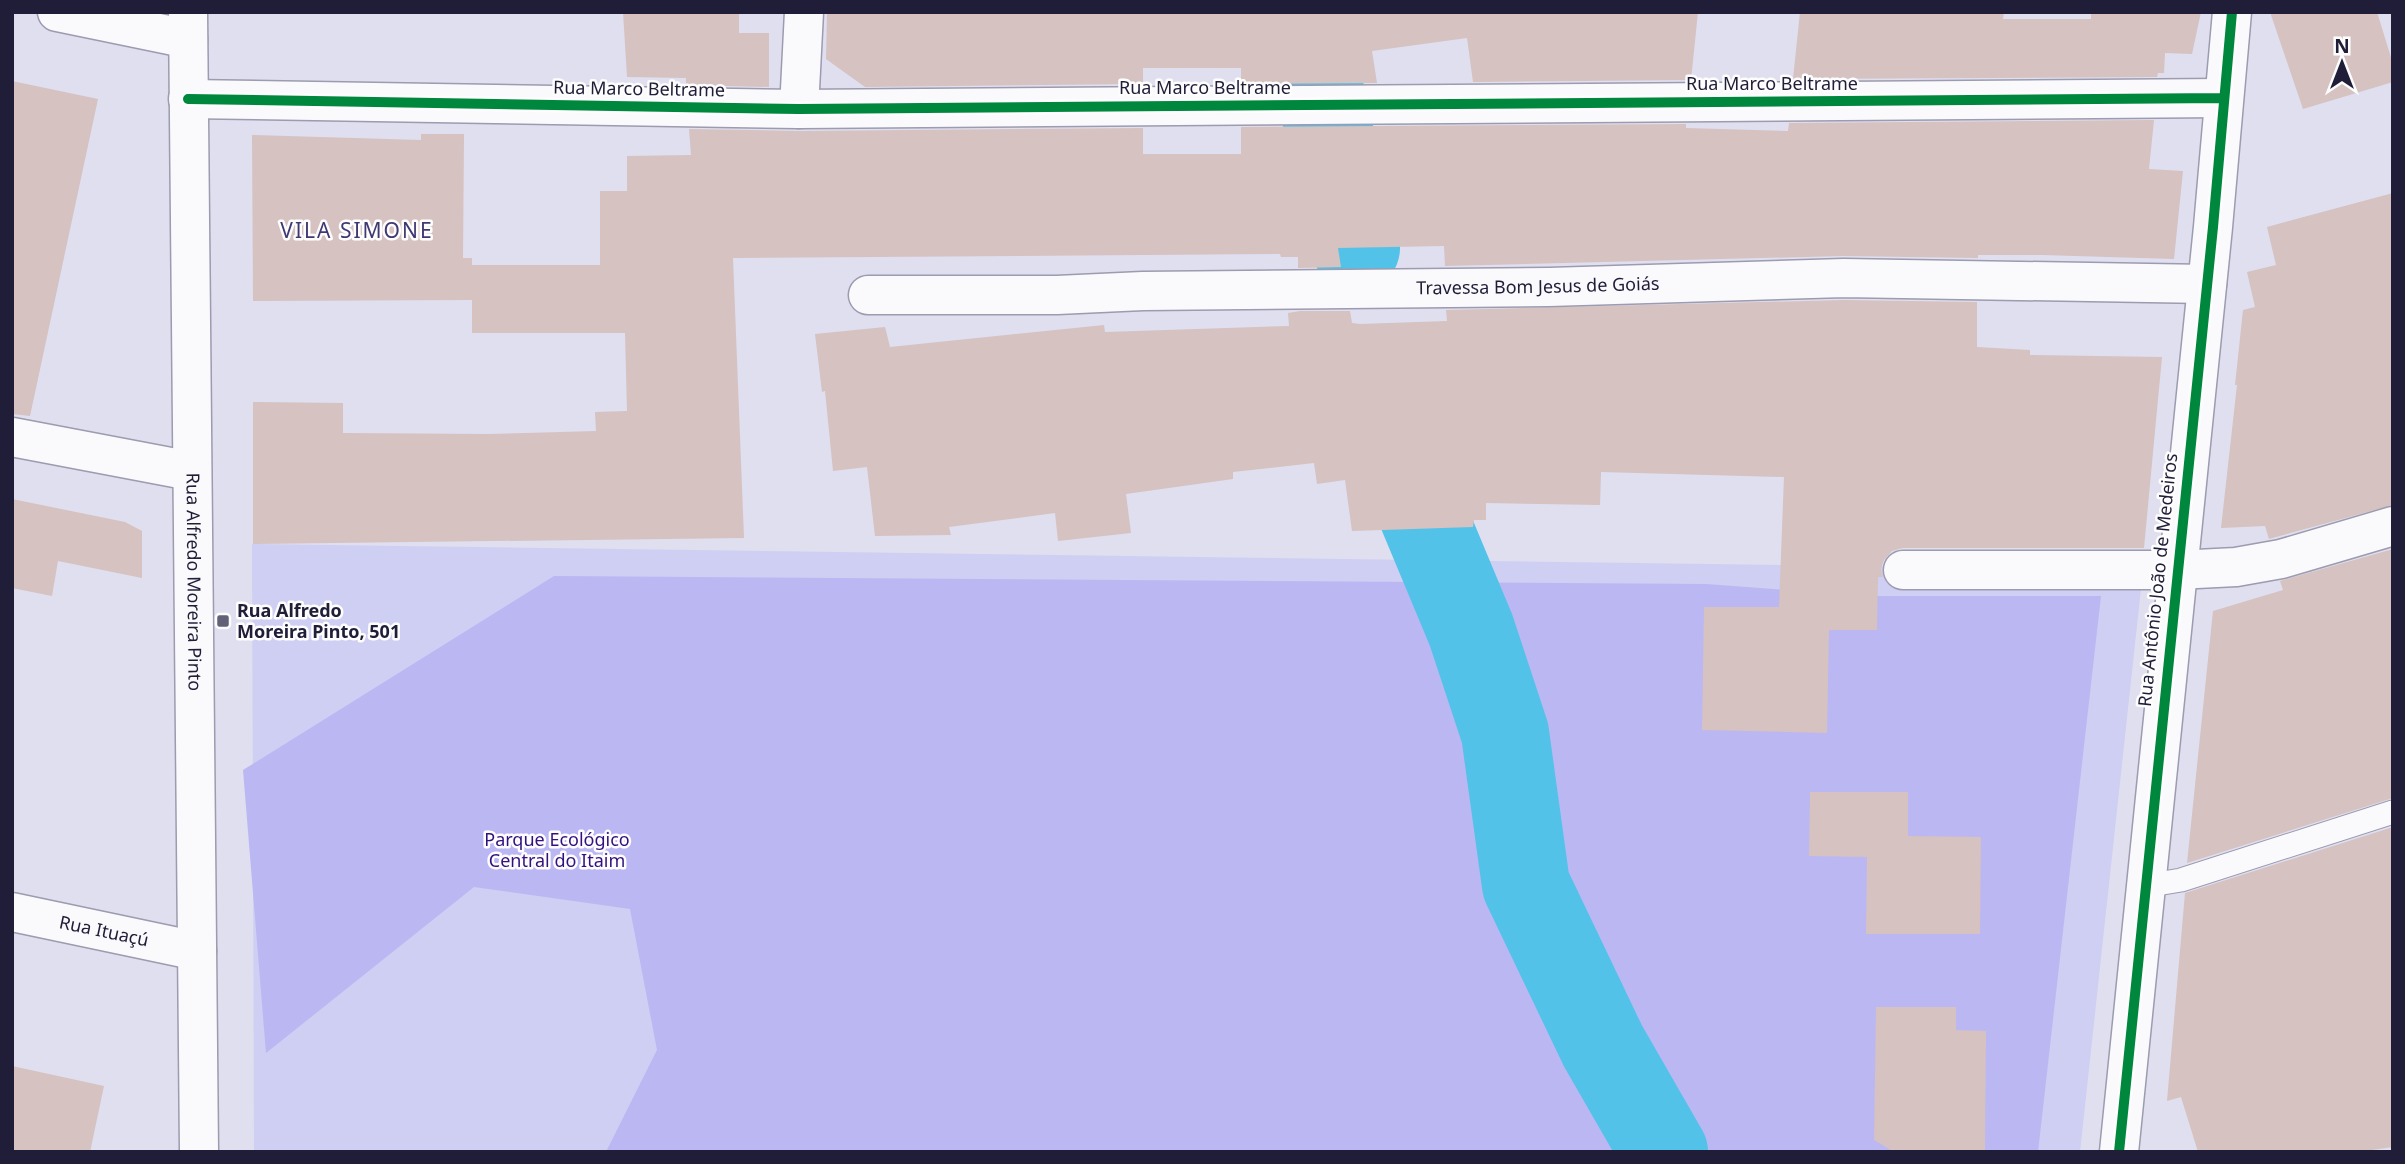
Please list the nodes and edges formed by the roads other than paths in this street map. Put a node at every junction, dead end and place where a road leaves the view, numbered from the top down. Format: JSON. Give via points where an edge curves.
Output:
{"nodes":[{"id":1,"x":57,"y":12,"type":"edge"},
{"id":2,"x":804,"y":12,"type":"edge"},
{"id":3,"x":2232,"y":12,"type":"edge"},
{"id":4,"x":188,"y":26,"type":"edge"},
{"id":5,"x":2223,"y":98,"type":"junction"},
{"id":6,"x":188,"y":99,"type":"junction"},
{"id":7,"x":799,"y":109,"type":"junction"},
{"id":8,"x":2207,"y":284,"type":"junction"},
{"id":9,"x":868,"y":295,"type":"dead end"},
{"id":10,"x":12,"y":437,"type":"edge"},
{"id":11,"x":191,"y":471,"type":"junction"},
{"id":12,"x":2393,"y":526,"type":"edge"},
{"id":13,"x":1903,"y":570,"type":"dead end"},
{"id":14,"x":2177,"y":570,"type":"junction"},
{"id":15,"x":2393,"y":812,"type":"edge"},
{"id":16,"x":2145,"y":886,"type":"junction"},
{"id":17,"x":12,"y":912,"type":"edge"},
{"id":18,"x":197,"y":951,"type":"junction"},
{"id":19,"x":199,"y":1152,"type":"edge"},
{"id":20,"x":2119,"y":1152,"type":"edge"}],
"edges":[{"from":1,"to":4,"type":"street"},
{"from":2,"to":7,"type":"street"},
{"from":3,"to":5,"type":"street","name":"Rua Antônio João de Medeiros"},
{"from":4,"to":6,"type":"street","name":"Rua Alfredo Moreira Pinto"},
{"from":5,"to":7,"type":"street","name":"Rua Marco Beltrame"},
{"from":5,"to":8,"type":"street","name":"Rua Antônio João de Medeiros"},
{"from":6,"to":7,"type":"street","name":"Rua Marco Beltrame"},
{"from":6,"to":11,"type":"street","name":"Rua Alfredo Moreira Pinto"},
{"from":8,"to":9,"type":"street","name":"Travessa Bom Jesus de Goiás","via":[[1844,278]]},
{"from":8,"to":14,"type":"street","name":"Rua Antônio João de Medeiros"},
{"from":10,"to":11,"type":"street"},
{"from":11,"to":18,"type":"street","name":"Rua Alfredo Moreira Pinto"},
{"from":12,"to":14,"type":"street","via":[[2281,559]]},
{"from":13,"to":14,"type":"street"},
{"from":14,"to":16,"type":"street","name":"Rua Antônio João de Medeiros"},
{"from":15,"to":16,"type":"lane","via":[[2181,880]]},
{"from":16,"to":20,"type":"street","name":"Rua Antônio João de Medeiros"},
{"from":17,"to":18,"type":"street","name":"Rua Ituaçú"},
{"from":18,"to":19,"type":"street","name":"Rua Alfredo Moreira Pinto"}]}
